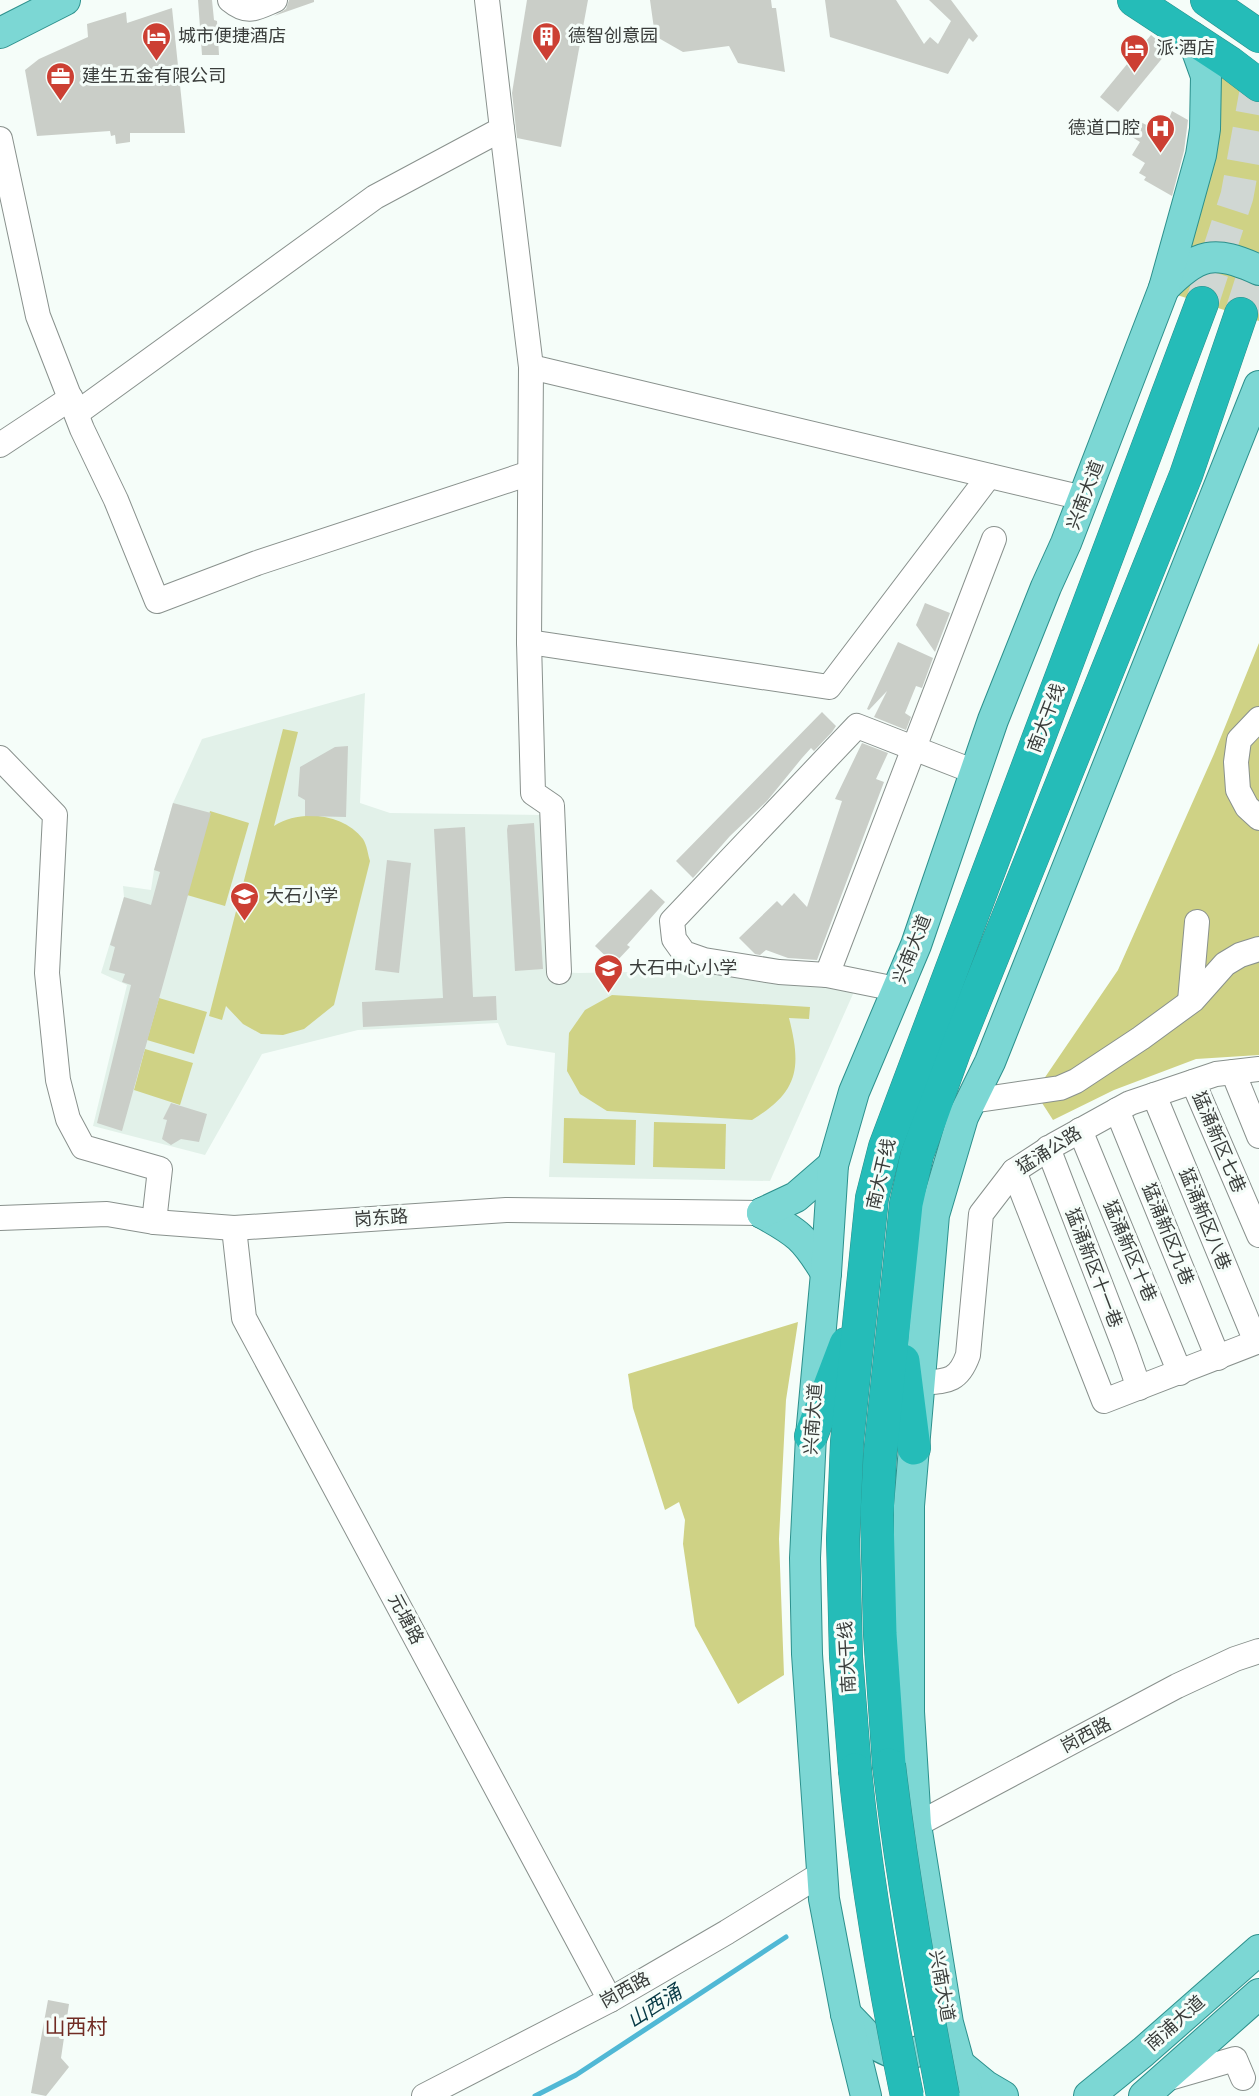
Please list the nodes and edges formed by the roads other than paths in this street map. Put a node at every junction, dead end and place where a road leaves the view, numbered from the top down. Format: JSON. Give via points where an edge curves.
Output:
{"nodes":[{"id":1,"x":43,"y":0,"type":"edge"},
{"id":2,"x":65,"y":0,"type":"edge"},
{"id":3,"x":230,"y":0,"type":"edge"},
{"id":4,"x":275,"y":0,"type":"edge"},
{"id":5,"x":487,"y":0,"type":"edge"},
{"id":6,"x":1134,"y":0,"type":"edge"},
{"id":7,"x":1207,"y":0,"type":"edge"},
{"id":8,"x":0,"y":17,"type":"edge"},
{"id":9,"x":0,"y":33,"type":"edge"},
{"id":10,"x":1259,"y":36,"type":"edge"},
{"id":11,"x":1192,"y":37,"type":"junction"},
{"id":12,"x":1259,"y":85,"type":"edge"},
{"id":13,"x":501,"y":129,"type":"junction"},
{"id":14,"x":0,"y":139,"type":"edge"},
{"id":15,"x":1259,"y":270,"type":"edge"},
{"id":16,"x":1164,"y":288,"type":"junction"},
{"id":17,"x":1202,"y":303,"type":"tunnel mouth"},
{"id":18,"x":1241,"y":314,"type":"tunnel mouth"},
{"id":19,"x":531,"y":368,"type":"junction"},
{"id":20,"x":1259,"y":386,"type":"edge"},
{"id":21,"x":74,"y":405,"type":"junction"},
{"id":22,"x":0,"y":445,"type":"edge"},
{"id":23,"x":530,"y":473,"type":"junction"},
{"id":24,"x":989,"y":477,"type":"junction"},
{"id":25,"x":1083,"y":498,"type":"junction"},
{"id":26,"x":994,"y":539,"type":"dead end"},
{"id":27,"x":529,"y":642,"type":"junction"},
{"id":28,"x":1259,"y":719,"type":"edge"},
{"id":29,"x":913,"y":748,"type":"junction"},
{"id":30,"x":0,"y":758,"type":"edge"},
{"id":31,"x":975,"y":771,"type":"junction"},
{"id":32,"x":1259,"y":818,"type":"edge"},
{"id":33,"x":1197,"y":921,"type":"dead end"},
{"id":34,"x":1259,"y":949,"type":"edge"},
{"id":35,"x":559,"y":972,"type":"dead end"},
{"id":36,"x":827,"y":975,"type":"junction"},
{"id":37,"x":896,"y":989,"type":"junction"},
{"id":38,"x":1191,"y":1001,"type":"junction"},
{"id":39,"x":1259,"y":1069,"type":"edge"},
{"id":40,"x":1233,"y":1072,"type":"junction"},
{"id":41,"x":1193,"y":1082,"type":"junction"},
{"id":42,"x":1154,"y":1095,"type":"junction"},
{"id":43,"x":971,"y":1101,"type":"junction"},
{"id":44,"x":1117,"y":1110,"type":"junction"},
{"id":45,"x":1080,"y":1130,"type":"junction"},
{"id":46,"x":1259,"y":1136,"type":"edge"},
{"id":47,"x":1048,"y":1148,"type":"junction"},
{"id":48,"x":833,"y":1165,"type":"junction"},
{"id":49,"x":1014,"y":1171,"type":"junction"},
{"id":50,"x":762,"y":1213,"type":"junction"},
{"id":51,"x":0,"y":1218,"type":"edge"},
{"id":52,"x":154,"y":1222,"type":"junction"},
{"id":53,"x":234,"y":1228,"type":"junction"},
{"id":54,"x":1259,"y":1235,"type":"edge"},
{"id":55,"x":826,"y":1273,"type":"junction"},
{"id":56,"x":863,"y":1300,"type":"junction"},
{"id":57,"x":896,"y":1302,"type":"junction"},
{"id":58,"x":1258,"y":1342,"type":"edge"},
{"id":59,"x":1218,"y":1358,"type":"junction"},
{"id":60,"x":1180,"y":1372,"type":"junction"},
{"id":61,"x":919,"y":1383,"type":"junction"},
{"id":62,"x":1138,"y":1388,"type":"junction"},
{"id":63,"x":811,"y":1436,"type":"junction"},
{"id":64,"x":914,"y":1448,"type":"junction"},
{"id":65,"x":1259,"y":1651,"type":"edge"},
{"id":66,"x":919,"y":1849,"type":"junction"},
{"id":67,"x":824,"y":1900,"type":"junction"},
{"id":68,"x":1259,"y":1950,"type":"edge"},
{"id":69,"x":1259,"y":1994,"type":"edge"},
{"id":70,"x":610,"y":2000,"type":"junction"},
{"id":71,"x":846,"y":2014,"type":"junction"},
{"id":72,"x":948,"y":2023,"type":"junction"},
{"id":73,"x":1143,"y":2052,"type":"junction"},
{"id":74,"x":958,"y":2063,"type":"junction"},
{"id":75,"x":1243,"y":2078,"type":"dead end"},
{"id":76,"x":1154,"y":2088,"type":"edge"},
{"id":77,"x":424,"y":2096,"type":"edge"},
{"id":78,"x":866,"y":2096,"type":"edge"},
{"id":79,"x":907,"y":2096,"type":"edge"},
{"id":80,"x":943,"y":2096,"type":"edge"},
{"id":81,"x":968,"y":2096,"type":"edge"},
{"id":82,"x":1003,"y":2096,"type":"edge"},
{"id":83,"x":1074,"y":2096,"type":"edge"},
{"id":84,"x":1089,"y":2096,"type":"edge"}],
"edges":[{"from":1,"to":8,"type":"main road"},
{"from":2,"to":9,"type":"main road"},
{"from":3,"to":4,"type":"street","via":[[249,10]]},
{"from":5,"to":13,"type":"street"},
{"from":6,"to":11,"type":"highway"},
{"from":7,"to":10,"type":"highway"},
{"from":11,"to":12,"type":"highway"},
{"from":11,"to":16,"type":"main road","name":"兴南大道","via":[[1206,76],[1205,129]]},
{"from":13,"to":19,"type":"street"},
{"from":13,"to":21,"type":"street","via":[[375,198]]},
{"from":14,"to":21,"type":"street","via":[[38,316]]},
{"from":15,"to":16,"type":"main road","via":[[1238,260],[1204,257],[1183,268]]},
{"from":16,"to":25,"type":"main road","name":"兴南大道"},
{"from":17,"to":56,"type":"highway","name":"南大干线","via":[[885,1147],[872,1198]]},
{"from":18,"to":57,"type":"highway","name":"南大干线","via":[[1186,475],[954,1052],[917,1155],[906,1204]]},
{"from":19,"to":23,"type":"street"},
{"from":19,"to":24,"type":"street"},
{"from":20,"to":43,"type":"main road","name":"兴南大道","via":[[990,1062]]},
{"from":21,"to":22,"type":"street"},
{"from":21,"to":23,"type":"street","via":[[158,601],[257,563]]},
{"from":23,"to":27,"type":"street"},
{"from":24,"to":25,"type":"street"},
{"from":24,"to":27,"type":"street","via":[[829,687]]},
{"from":25,"to":31,"type":"main road","name":"兴南大道"},
{"from":26,"to":29,"type":"street"},
{"from":27,"to":35,"type":"street","via":[[533,793],[552,806]]},
{"from":28,"to":32,"type":"street","via":[[1239,740],[1236,762],[1238,790]]},
{"from":29,"to":31,"type":"street"},
{"from":29,"to":36,"type":"street"},
{"from":29,"to":36,"type":"street","via":[[857,726],[672,921],[674,939],[684,953],[704,960]]},
{"from":30,"to":52,"type":"street","via":[[55,815],[47,973],[58,1080],[68,1119],[83,1147],[160,1168]]},
{"from":31,"to":37,"type":"main road","name":"兴南大道","via":[[927,913]]},
{"from":33,"to":38,"type":"street"},
{"from":34,"to":38,"type":"street","via":[[1225,964]]},
{"from":36,"to":37,"type":"street"},
{"from":37,"to":48,"type":"main road","name":"兴南大道","via":[[854,1092]]},
{"from":38,"to":43,"type":"street","via":[[1076,1081],[1060,1088]]},
{"from":39,"to":40,"type":"street","name":"猛涌公路"},
{"from":40,"to":41,"type":"street","name":"猛涌公路"},
{"from":40,"to":46,"type":"street"},
{"from":41,"to":42,"type":"street","name":"猛涌公路"},
{"from":41,"to":54,"type":"street","name":"猛涌新区七巷"},
{"from":42,"to":44,"type":"street","name":"猛涌公路"},
{"from":42,"to":58,"type":"street","name":"猛涌新区八巷"},
{"from":43,"to":61,"type":"main road","name":"兴南大道","via":[[934,1215]]},
{"from":44,"to":45,"type":"street","name":"猛涌公路"},
{"from":44,"to":59,"type":"street","name":"猛涌新区九巷"},
{"from":45,"to":47,"type":"street","name":"猛涌公路"},
{"from":45,"to":60,"type":"street","name":"猛涌新区十巷"},
{"from":47,"to":49,"type":"street","name":"猛涌公路"},
{"from":47,"to":62,"type":"street","name":"猛涌新区十一巷"},
{"from":48,"to":50,"type":"main road","via":[[796,1197]]},
{"from":48,"to":55,"type":"main road","name":"兴南大道"},
{"from":49,"to":61,"type":"street","name":"猛涌公路","via":[[981,1214],[968,1355],[963,1369],[948,1381]]},
{"from":49,"to":62,"type":"street","via":[[1104,1401]]},
{"from":50,"to":53,"type":"street","name":"岗东路","via":[[506,1210]]},
{"from":50,"to":55,"type":"main road","via":[[792,1229],[810,1246]]},
{"from":51,"to":52,"type":"street","name":"岗东路","via":[[107,1214]]},
{"from":52,"to":53,"type":"street","name":"岗东路"},
{"from":53,"to":70,"type":"street","name":"元塘路","via":[[244,1318]]},
{"from":55,"to":63,"type":"main road","name":"兴南大道"},
{"from":56,"to":63,"type":"highway"},
{"from":56,"to":79,"type":"highway","name":"南大干线","bridge":true,"via":[[847,1442],[843,1539],[846,1657],[862,1836],[880,1964]]},
{"from":57,"to":64,"type":"highway"},
{"from":57,"to":80,"type":"highway","name":"南大干线","bridge":true,"via":[[877,1515],[880,1634],[896,1828]]},
{"from":58,"to":59,"type":"street"},
{"from":59,"to":60,"type":"street"},
{"from":60,"to":62,"type":"street"},
{"from":61,"to":64,"type":"main road","name":"兴南大道"},
{"from":63,"to":67,"type":"main road","name":"兴南大道","via":[[805,1558],[806,1642]]},
{"from":64,"to":66,"type":"main road","name":"兴南大道","via":[[909,1506],[909,1712]]},
{"from":65,"to":66,"type":"street","name":"岗西路","via":[[1177,1686]]},
{"from":66,"to":72,"type":"main road","name":"兴南大道"},
{"from":67,"to":70,"type":"street","name":"岗西路"},
{"from":67,"to":71,"type":"main road","name":"兴南大道"},
{"from":68,"to":73,"type":"main road","name":"南浦大道"},
{"from":69,"to":76,"type":"main road","name":"南浦大道"},
{"from":70,"to":77,"type":"street","name":"岗西路"},
{"from":71,"to":72,"type":"main road","via":[[888,2051],[909,2054],[927,2049]]},
{"from":71,"to":78,"type":"main road","name":"兴南大道"},
{"from":72,"to":74,"type":"main road","name":"兴南大道"},
{"from":73,"to":76,"type":"main road","via":[[1165,2052],[1169,2061]]},
{"from":73,"to":83,"type":"main road"},
{"from":73,"to":84,"type":"main road","name":"南浦大道"},
{"from":74,"to":81,"type":"main road","name":"兴南大道"},
{"from":74,"to":82,"type":"main road"},
{"from":75,"to":76,"type":"street","via":[[1235,2059]]}]}
